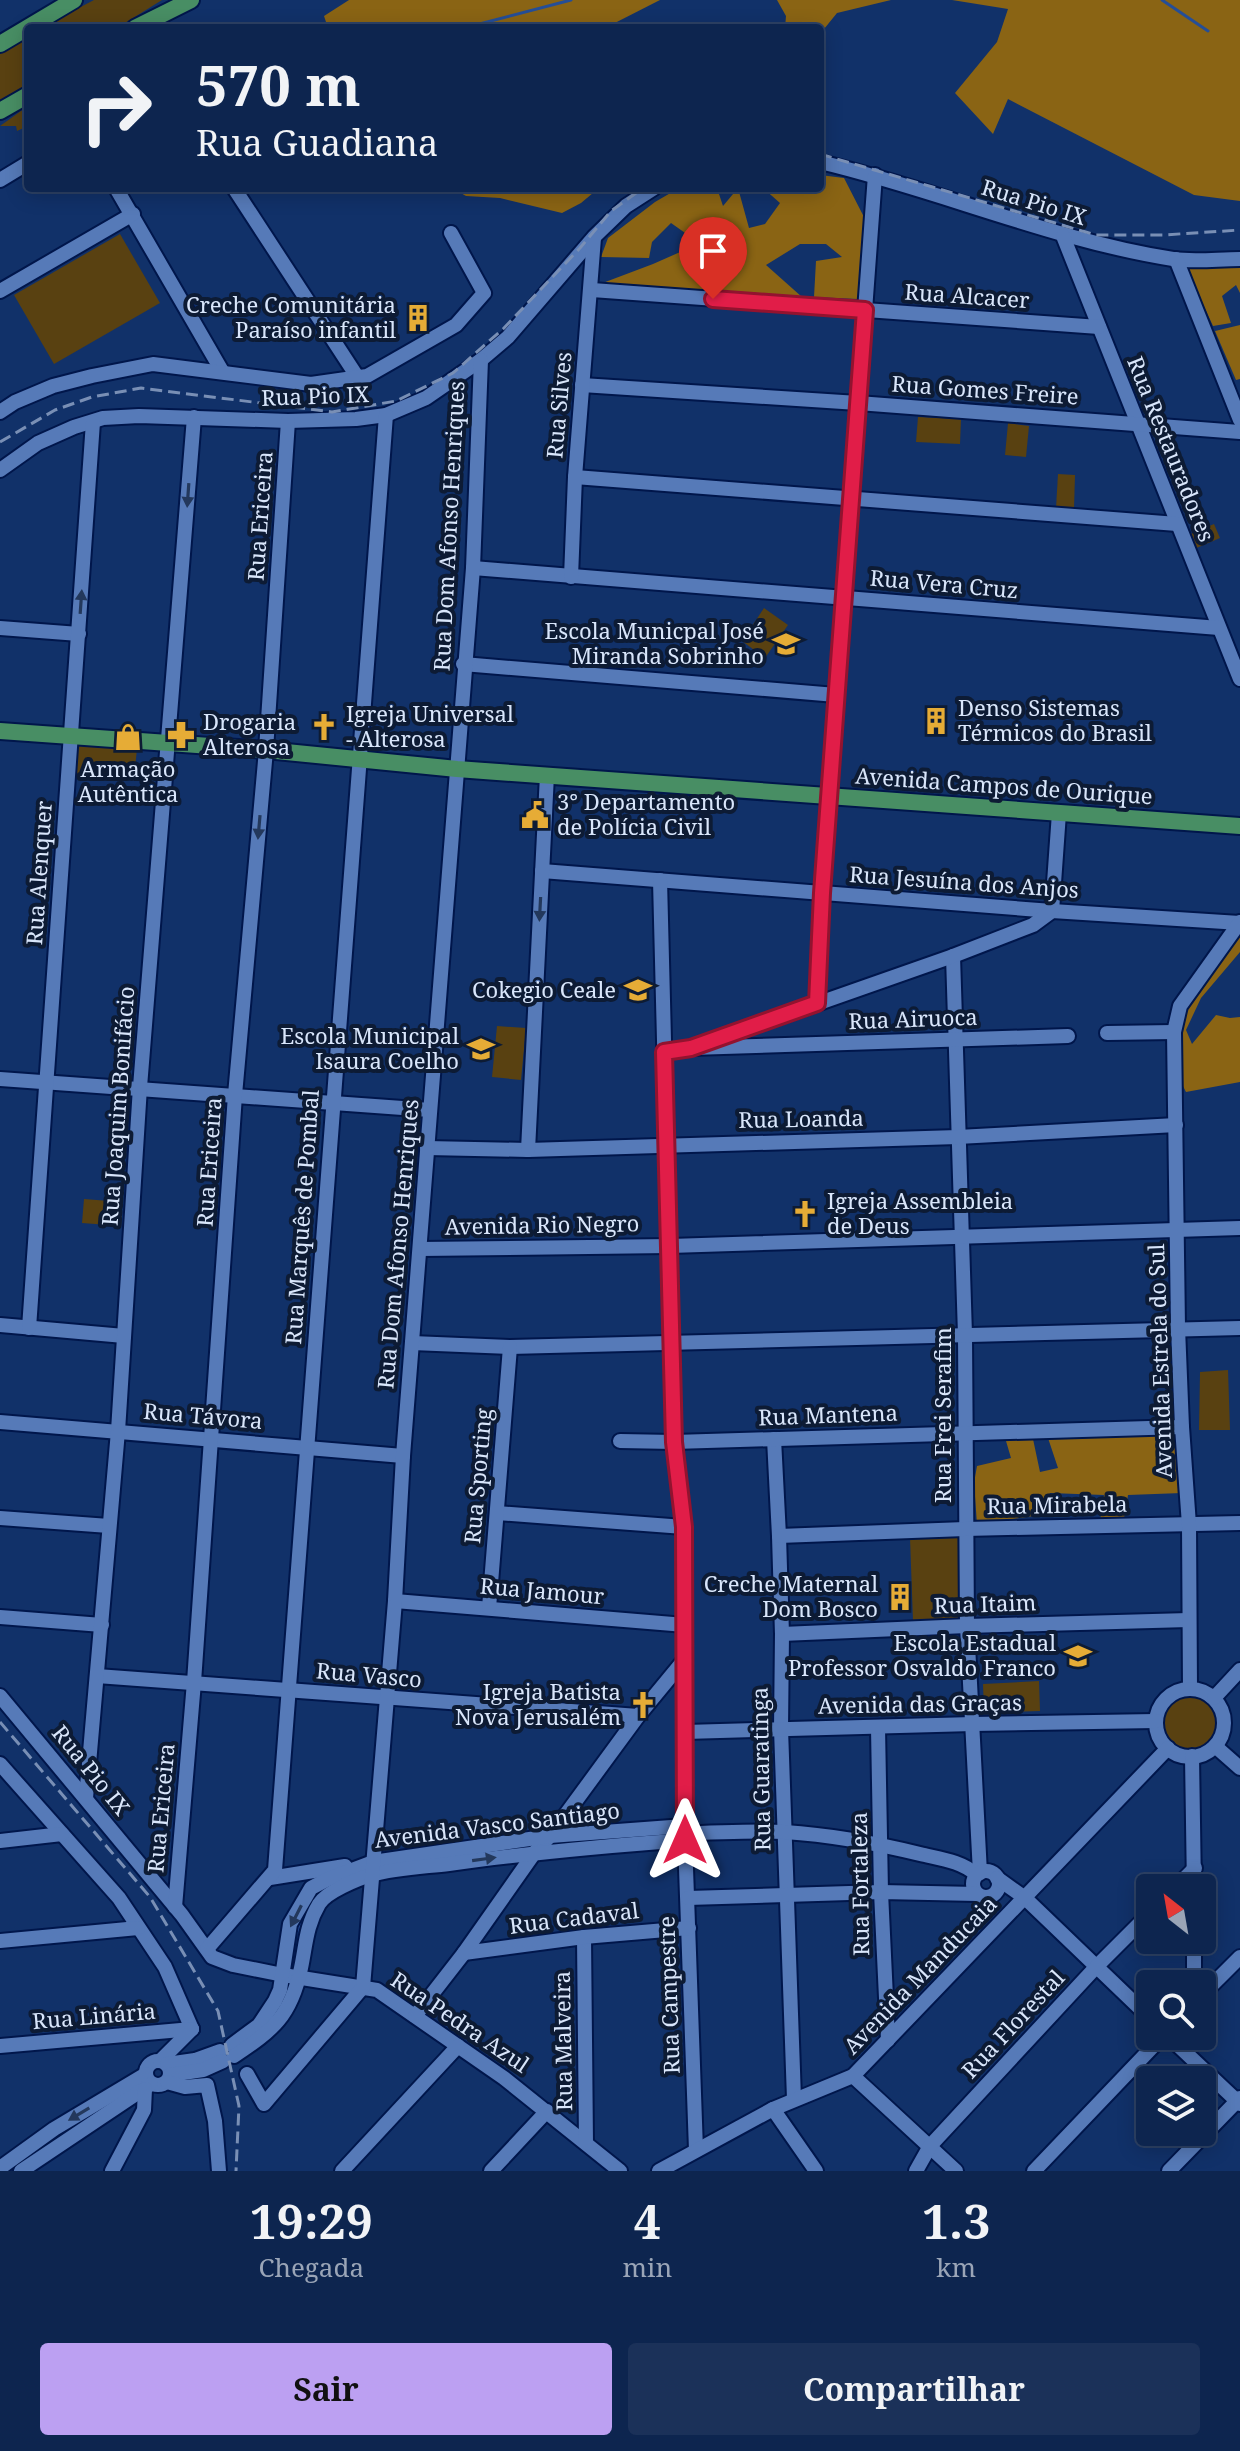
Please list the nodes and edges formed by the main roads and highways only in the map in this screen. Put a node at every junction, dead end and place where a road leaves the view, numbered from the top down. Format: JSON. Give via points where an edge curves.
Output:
{"nodes":[{"id":1,"x":74,"y":0,"type":"edge"},
{"id":2,"x":169,"y":0,"type":"edge"},
{"id":3,"x":191,"y":0,"type":"edge"},
{"id":4,"x":34,"y":24,"type":"edge"},
{"id":5,"x":140,"y":24,"type":"edge"},
{"id":6,"x":141,"y":24,"type":"edge"},
{"id":7,"x":24,"y":30,"type":"edge"},
{"id":8,"x":0,"y":44,"type":"edge"},
{"id":9,"x":24,"y":97,"type":"edge"},
{"id":10,"x":0,"y":111,"type":"edge"},
{"id":11,"x":0,"y":731,"type":"edge"},
{"id":12,"x":1240,"y":826,"type":"edge"}],
"edges":[{"from":1,"to":4,"type":"main road"},
{"from":2,"to":5,"type":"main road"},
{"from":3,"to":6,"type":"main road"},
{"from":7,"to":8,"type":"main road"},
{"from":9,"to":10,"type":"main road"},
{"from":11,"to":12,"type":"main road","name":"Avenida Campos de Ourique"}]}
